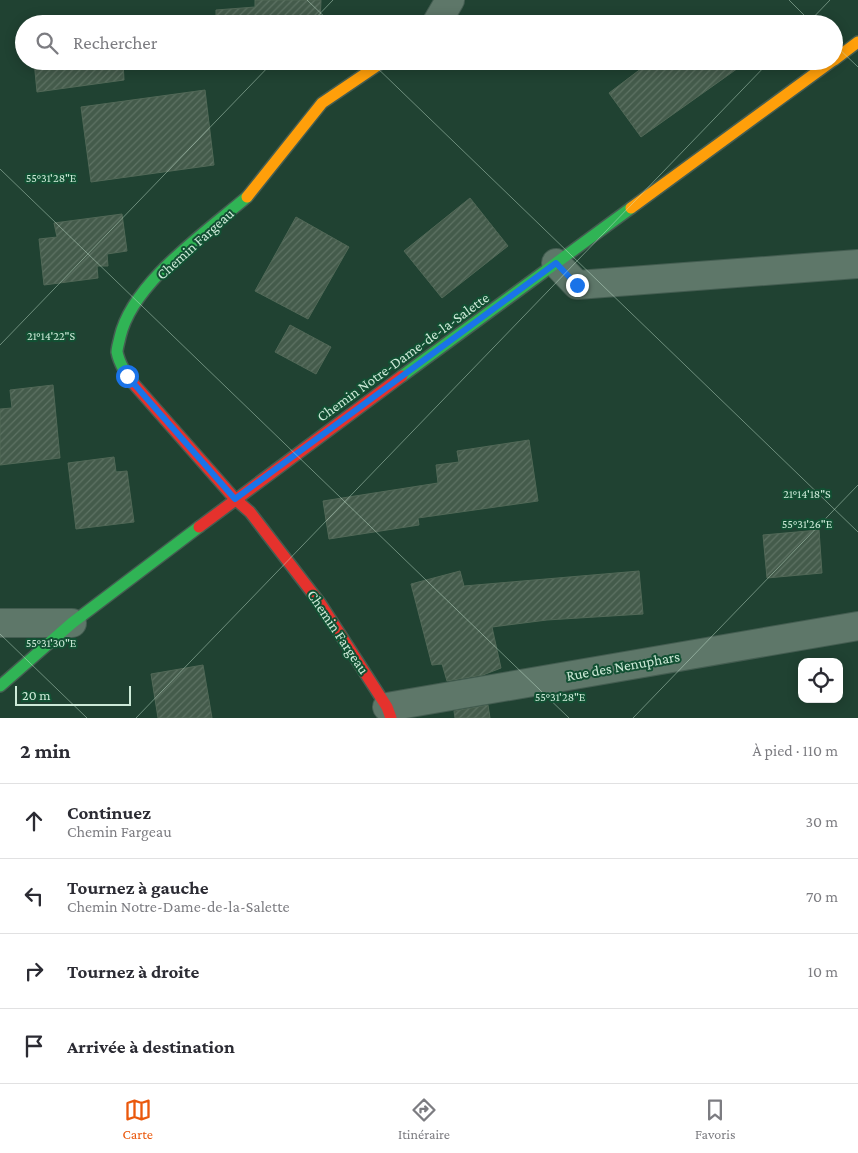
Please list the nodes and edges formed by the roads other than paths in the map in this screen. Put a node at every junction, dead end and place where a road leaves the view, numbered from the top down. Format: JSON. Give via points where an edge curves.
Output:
{"nodes":[{"id":1,"x":450,"y":0,"type":"edge"},
{"id":2,"x":441,"y":15,"type":"edge"},
{"id":3,"x":858,"y":42,"type":"edge"},
{"id":4,"x":843,"y":53,"type":"edge"},
{"id":5,"x":371,"y":70,"type":"edge"},
{"id":6,"x":819,"y":70,"type":"edge"},
{"id":7,"x":556,"y":263,"type":"junction"},
{"id":8,"x":858,"y":264,"type":"edge"},
{"id":9,"x":235,"y":499,"type":"junction"},
{"id":10,"x":0,"y":623,"type":"edge"},
{"id":11,"x":72,"y":623,"type":"junction"},
{"id":12,"x":858,"y":626,"type":"edge"},
{"id":13,"x":0,"y":686,"type":"edge"},
{"id":14,"x":389,"y":712,"type":"edge"}],
"edges":[{"from":1,"to":2,"type":"street"},
{"from":3,"to":4,"type":"street","name":"Chemin Notre-Dame-de-la-Salette"},
{"from":5,"to":9,"type":"street","name":"Chemin Fargeau","via":[[322,103],[254,192],[159,274],[135,303],[122,329],[118,352],[127,376]]},
{"from":6,"to":7,"type":"street","name":"Chemin Notre-Dame-de-la-Salette"},
{"from":7,"to":8,"type":"street","via":[[577,285]]},
{"from":7,"to":9,"type":"street","name":"Chemin Notre-Dame-de-la-Salette"},
{"from":9,"to":11,"type":"street","name":"Chemin Notre-Dame-de-la-Salette"},
{"from":9,"to":14,"type":"street","name":"Chemin Fargeau","via":[[250,512],[320,603]]},
{"from":10,"to":11,"type":"street"},
{"from":11,"to":13,"type":"street","name":"Chemin Notre-Dame-de-la-Salette"},
{"from":12,"to":14,"type":"street","name":"Rue des Nenuphars"}]}
